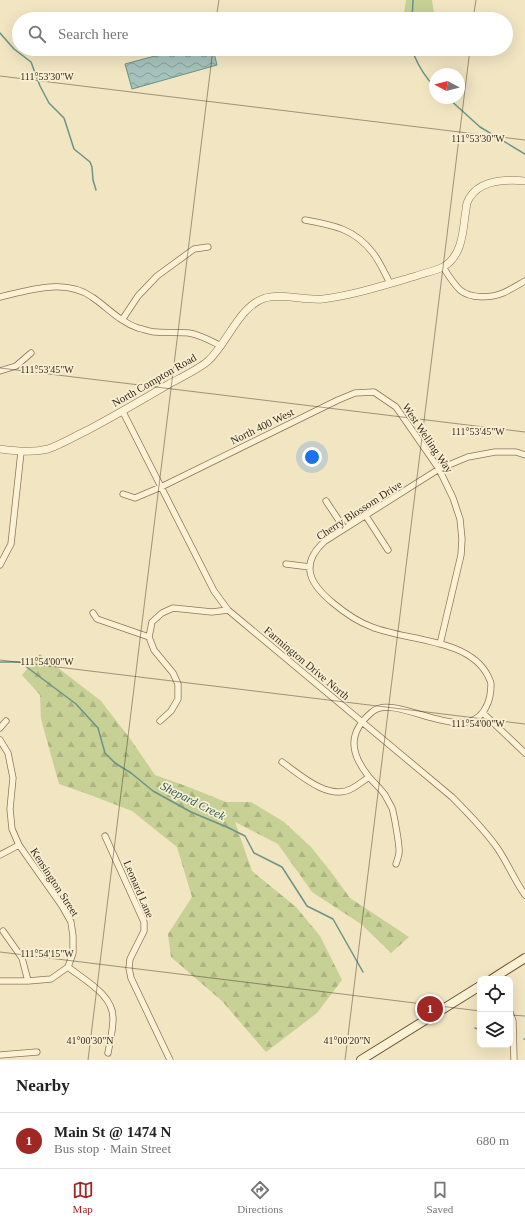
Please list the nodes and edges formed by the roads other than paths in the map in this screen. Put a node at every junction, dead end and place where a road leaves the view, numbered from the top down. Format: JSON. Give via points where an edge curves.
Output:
{"nodes":[{"id":1,"x":525,"y":181,"type":"edge"},
{"id":2,"x":305,"y":220,"type":"dead end"},
{"id":3,"x":208,"y":247,"type":"dead end"},
{"id":4,"x":443,"y":267,"type":"junction"},
{"id":5,"x":525,"y":281,"type":"edge"},
{"id":6,"x":390,"y":284,"type":"junction"},
{"id":7,"x":0,"y":297,"type":"edge"},
{"id":8,"x":122,"y":320,"type":"junction"},
{"id":9,"x":221,"y":346,"type":"junction"},
{"id":10,"x":31,"y":353,"type":"dead end"},
{"id":11,"x":0,"y":371,"type":"edge"},
{"id":12,"x":374,"y":392,"type":"joint"},
{"id":13,"x":123,"y":412,"type":"junction"},
{"id":14,"x":0,"y":449,"type":"edge"},
{"id":15,"x":22,"y":452,"type":"junction"},
{"id":16,"x":525,"y":455,"type":"edge"},
{"id":17,"x":439,"y":469,"type":"junction"},
{"id":18,"x":161,"y":487,"type":"junction"},
{"id":19,"x":123,"y":494,"type":"dead end"},
{"id":20,"x":326,"y":501,"type":"dead end"},
{"id":21,"x":366,"y":516,"type":"junction"},
{"id":22,"x":344,"y":528,"type":"junction"},
{"id":23,"x":388,"y":550,"type":"dead end"},
{"id":24,"x":286,"y":564,"type":"dead end"},
{"id":25,"x":0,"y":565,"type":"edge"},
{"id":26,"x":310,"y":567,"type":"junction"},
{"id":27,"x":228,"y":610,"type":"junction"},
{"id":28,"x":93,"y":613,"type":"dead end"},
{"id":29,"x":149,"y":637,"type":"junction"},
{"id":30,"x":440,"y":644,"type":"junction"},
{"id":31,"x":483,"y":713,"type":"junction"},
{"id":32,"x":6,"y":721,"type":"dead end"},
{"id":33,"x":160,"y":721,"type":"dead end"},
{"id":34,"x":362,"y":722,"type":"junction"},
{"id":35,"x":0,"y":728,"type":"edge"},
{"id":36,"x":0,"y":740,"type":"edge"},
{"id":37,"x":525,"y":753,"type":"edge"},
{"id":38,"x":282,"y":762,"type":"dead end"},
{"id":39,"x":369,"y":777,"type":"junction"},
{"id":40,"x":105,"y":836,"type":"dead end"},
{"id":41,"x":19,"y":845,"type":"junction"},
{"id":42,"x":0,"y":855,"type":"edge"},
{"id":43,"x":396,"y":864,"type":"dead end"},
{"id":44,"x":525,"y":895,"type":"edge"},
{"id":45,"x":3,"y":931,"type":"dead end"},
{"id":46,"x":525,"y":958,"type":"edge"},
{"id":47,"x":68,"y":967,"type":"junction"},
{"id":48,"x":497,"y":976,"type":"edge"},
{"id":49,"x":0,"y":981,"type":"edge"},
{"id":50,"x":28,"y":981,"type":"junction"},
{"id":51,"x":477,"y":988,"type":"edge"},
{"id":52,"x":513,"y":1021,"type":"edge"},
{"id":53,"x":38,"y":1052,"type":"dead end"},
{"id":54,"x":108,"y":1052,"type":"dead end"},
{"id":55,"x":0,"y":1055,"type":"edge"},
{"id":56,"x":170,"y":1060,"type":"edge"},
{"id":57,"x":361,"y":1060,"type":"edge"},
{"id":58,"x":514,"y":1060,"type":"edge"}],
"edges":[{"from":1,"to":4,"type":"street","name":"North Compton Road","via":[[494,181],[475,192],[467,204],[459,248],[453,259]]},
{"from":2,"to":6,"type":"street","via":[[349,231],[363,241],[374,254]]},
{"from":3,"to":8,"type":"street","via":[[194,249],[157,276],[138,296]]},
{"from":4,"to":5,"type":"street","via":[[461,291],[472,296],[502,294]]},
{"from":4,"to":6,"type":"street","name":"North Compton Road"},
{"from":6,"to":9,"type":"street","name":"North Compton Road","via":[[322,299],[265,298],[246,311]]},
{"from":7,"to":8,"type":"street","via":[[60,286],[91,296]]},
{"from":8,"to":9,"type":"street","via":[[154,332],[189,333]]},
{"from":9,"to":13,"type":"street","name":"North Compton Road","via":[[207,362]]},
{"from":10,"to":11,"type":"street","via":[[16,366]]},
{"from":12,"to":17,"type":"street","name":"West Welling Way","via":[[396,407]]},
{"from":12,"to":18,"type":"street","name":"North 400 West","via":[[355,393],[338,400]]},
{"from":13,"to":15,"type":"street","name":"North Compton Road","via":[[59,445]]},
{"from":13,"to":18,"type":"street","name":"Farmington Drive North"},
{"from":14,"to":15,"type":"street","name":"North Compton Road"},
{"from":15,"to":25,"type":"street","via":[[11,544]]},
{"from":16,"to":17,"type":"street","name":"Cherry Blossom Drive","via":[[516,452],[495,452],[468,457]]},
{"from":17,"to":21,"type":"street","name":"Cherry Blossom Drive"},
{"from":17,"to":30,"type":"street","name":"West Welling Way","via":[[460,519],[462,540],[461,556]]},
{"from":18,"to":19,"type":"street","name":"North 400 West","via":[[135,498]]},
{"from":18,"to":27,"type":"street","name":"Farmington Drive North","via":[[214,591]]},
{"from":20,"to":22,"type":"street"},
{"from":21,"to":22,"type":"street","name":"Cherry Blossom Drive"},
{"from":21,"to":23,"type":"street"},
{"from":22,"to":26,"type":"street","name":"Cherry Blossom Drive","via":[[320,546],[313,556]]},
{"from":24,"to":26,"type":"street"},
{"from":26,"to":30,"type":"street","via":[[312,580],[318,589],[356,620],[372,627]]},
{"from":27,"to":29,"type":"street","via":[[212,612],[173,608],[152,622]]},
{"from":27,"to":34,"type":"street","name":"Farmington Drive North"},
{"from":28,"to":29,"type":"street","via":[[97,619]]},
{"from":29,"to":33,"type":"street","via":[[154,650],[178,684],[178,699],[171,711]]},
{"from":30,"to":31,"type":"street","via":[[455,648],[484,669],[491,682],[490,700]]},
{"from":31,"to":34,"type":"street","via":[[475,720],[453,723],[391,707],[372,711]]},
{"from":31,"to":37,"type":"street"},
{"from":32,"to":35,"type":"street"},
{"from":34,"to":39,"type":"street","via":[[354,736],[354,748],[357,760]]},
{"from":34,"to":44,"type":"street","name":"Farmington Drive North","via":[[452,797],[473,818],[498,849]]},
{"from":36,"to":41,"type":"street","name":"Kensington Street","via":[[8,753],[13,778],[10,809],[12,829]]},
{"from":38,"to":39,"type":"street","via":[[321,789],[331,792],[350,790]]},
{"from":39,"to":43,"type":"street","via":[[393,809],[400,852]]},
{"from":40,"to":56,"type":"street","name":"Leonard Lane","via":[[144,922],[144,931],[130,959],[131,978]]},
{"from":41,"to":42,"type":"street"},
{"from":41,"to":47,"type":"street","name":"Kensington Street","via":[[71,922],[73,953]]},
{"from":45,"to":50,"type":"street","via":[[22,958]]},
{"from":46,"to":48,"type":"main road"},
{"from":47,"to":50,"type":"street","via":[[51,979]]},
{"from":47,"to":54,"type":"street","via":[[101,993],[109,1003],[113,1017]]},
{"from":49,"to":50,"type":"street"},
{"from":51,"to":57,"type":"main road"},
{"from":52,"to":58,"type":"street"},
{"from":53,"to":55,"type":"street"}]}
